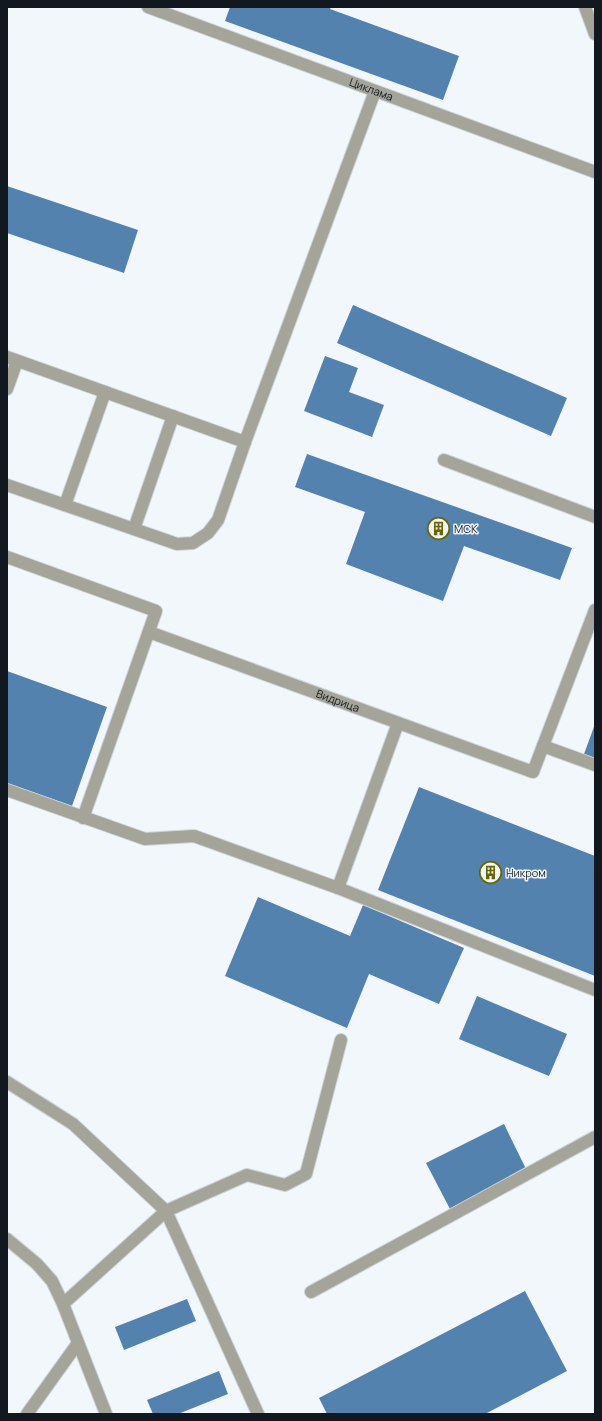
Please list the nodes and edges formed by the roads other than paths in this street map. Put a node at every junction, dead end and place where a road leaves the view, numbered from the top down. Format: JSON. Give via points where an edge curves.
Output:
{"nodes":[{"id":1,"x":148,"y":7,"type":"edge"},
{"id":2,"x":585,"y":7,"type":"edge"},
{"id":3,"x":595,"y":34,"type":"edge"},
{"id":4,"x":375,"y":91,"type":"junction"},
{"id":5,"x":595,"y":172,"type":"edge"},
{"id":6,"x":12,"y":359,"type":"edge"},
{"id":7,"x":7,"y":389,"type":"edge"},
{"id":8,"x":105,"y":392,"type":"junction"},
{"id":9,"x":173,"y":416,"type":"junction"},
{"id":10,"x":245,"y":442,"type":"junction"},
{"id":11,"x":444,"y":460,"type":"dead end"},
{"id":12,"x":7,"y":484,"type":"edge"},
{"id":13,"x":65,"y":505,"type":"junction"},
{"id":14,"x":595,"y":517,"type":"edge"},
{"id":15,"x":134,"y":529,"type":"junction"},
{"id":16,"x":7,"y":557,"type":"edge"},
{"id":17,"x":595,"y":610,"type":"edge"},
{"id":18,"x":149,"y":632,"type":"junction"},
{"id":19,"x":398,"y":723,"type":"junction"},
{"id":20,"x":543,"y":746,"type":"junction"},
{"id":21,"x":595,"y":764,"type":"edge"},
{"id":22,"x":7,"y":790,"type":"edge"},
{"id":23,"x":83,"y":818,"type":"junction"},
{"id":24,"x":338,"y":888,"type":"junction"},
{"id":25,"x":595,"y":990,"type":"edge"},
{"id":26,"x":341,"y":1040,"type":"dead end"},
{"id":27,"x":7,"y":1082,"type":"edge"},
{"id":28,"x":595,"y":1137,"type":"edge"},
{"id":29,"x":166,"y":1211,"type":"junction"},
{"id":30,"x":7,"y":1239,"type":"edge"},
{"id":31,"x":311,"y":1292,"type":"dead end"},
{"id":32,"x":63,"y":1304,"type":"junction"},
{"id":33,"x":78,"y":1343,"type":"junction"},
{"id":34,"x":27,"y":1414,"type":"edge"},
{"id":35,"x":106,"y":1414,"type":"edge"},
{"id":36,"x":258,"y":1414,"type":"edge"}],
"edges":[{"from":1,"to":4,"type":"street","name":"Циклама"},
{"from":2,"to":3,"type":"street"},
{"from":4,"to":5,"type":"street","name":"Циклама"},
{"from":4,"to":10,"type":"street"},
{"from":6,"to":7,"type":"street"},
{"from":6,"to":8,"type":"street"},
{"from":8,"to":9,"type":"street"},
{"from":8,"to":13,"type":"street"},
{"from":9,"to":10,"type":"street"},
{"from":9,"to":15,"type":"street"},
{"from":10,"to":15,"type":"street","via":[[218,520],[208,533],[193,543],[178,544]]},
{"from":11,"to":14,"type":"street"},
{"from":12,"to":13,"type":"street"},
{"from":13,"to":15,"type":"street"},
{"from":16,"to":18,"type":"street","via":[[156,611]]},
{"from":17,"to":20,"type":"street","name":"Видрица"},
{"from":18,"to":19,"type":"street","name":"Видрица"},
{"from":18,"to":23,"type":"street"},
{"from":19,"to":20,"type":"street","name":"Видрица","via":[[533,772]]},
{"from":19,"to":24,"type":"street"},
{"from":20,"to":21,"type":"street"},
{"from":22,"to":23,"type":"street"},
{"from":23,"to":24,"type":"street","via":[[144,839],[194,836]]},
{"from":24,"to":25,"type":"street"},
{"from":26,"to":29,"type":"street","via":[[306,1174],[285,1185],[247,1175]]},
{"from":27,"to":29,"type":"street","via":[[73,1124]]},
{"from":28,"to":31,"type":"street"},
{"from":29,"to":32,"type":"street"},
{"from":29,"to":36,"type":"street"},
{"from":30,"to":32,"type":"street","via":[[37,1264],[52,1281]]},
{"from":32,"to":33,"type":"street"},
{"from":33,"to":34,"type":"street"},
{"from":33,"to":35,"type":"street"}]}
